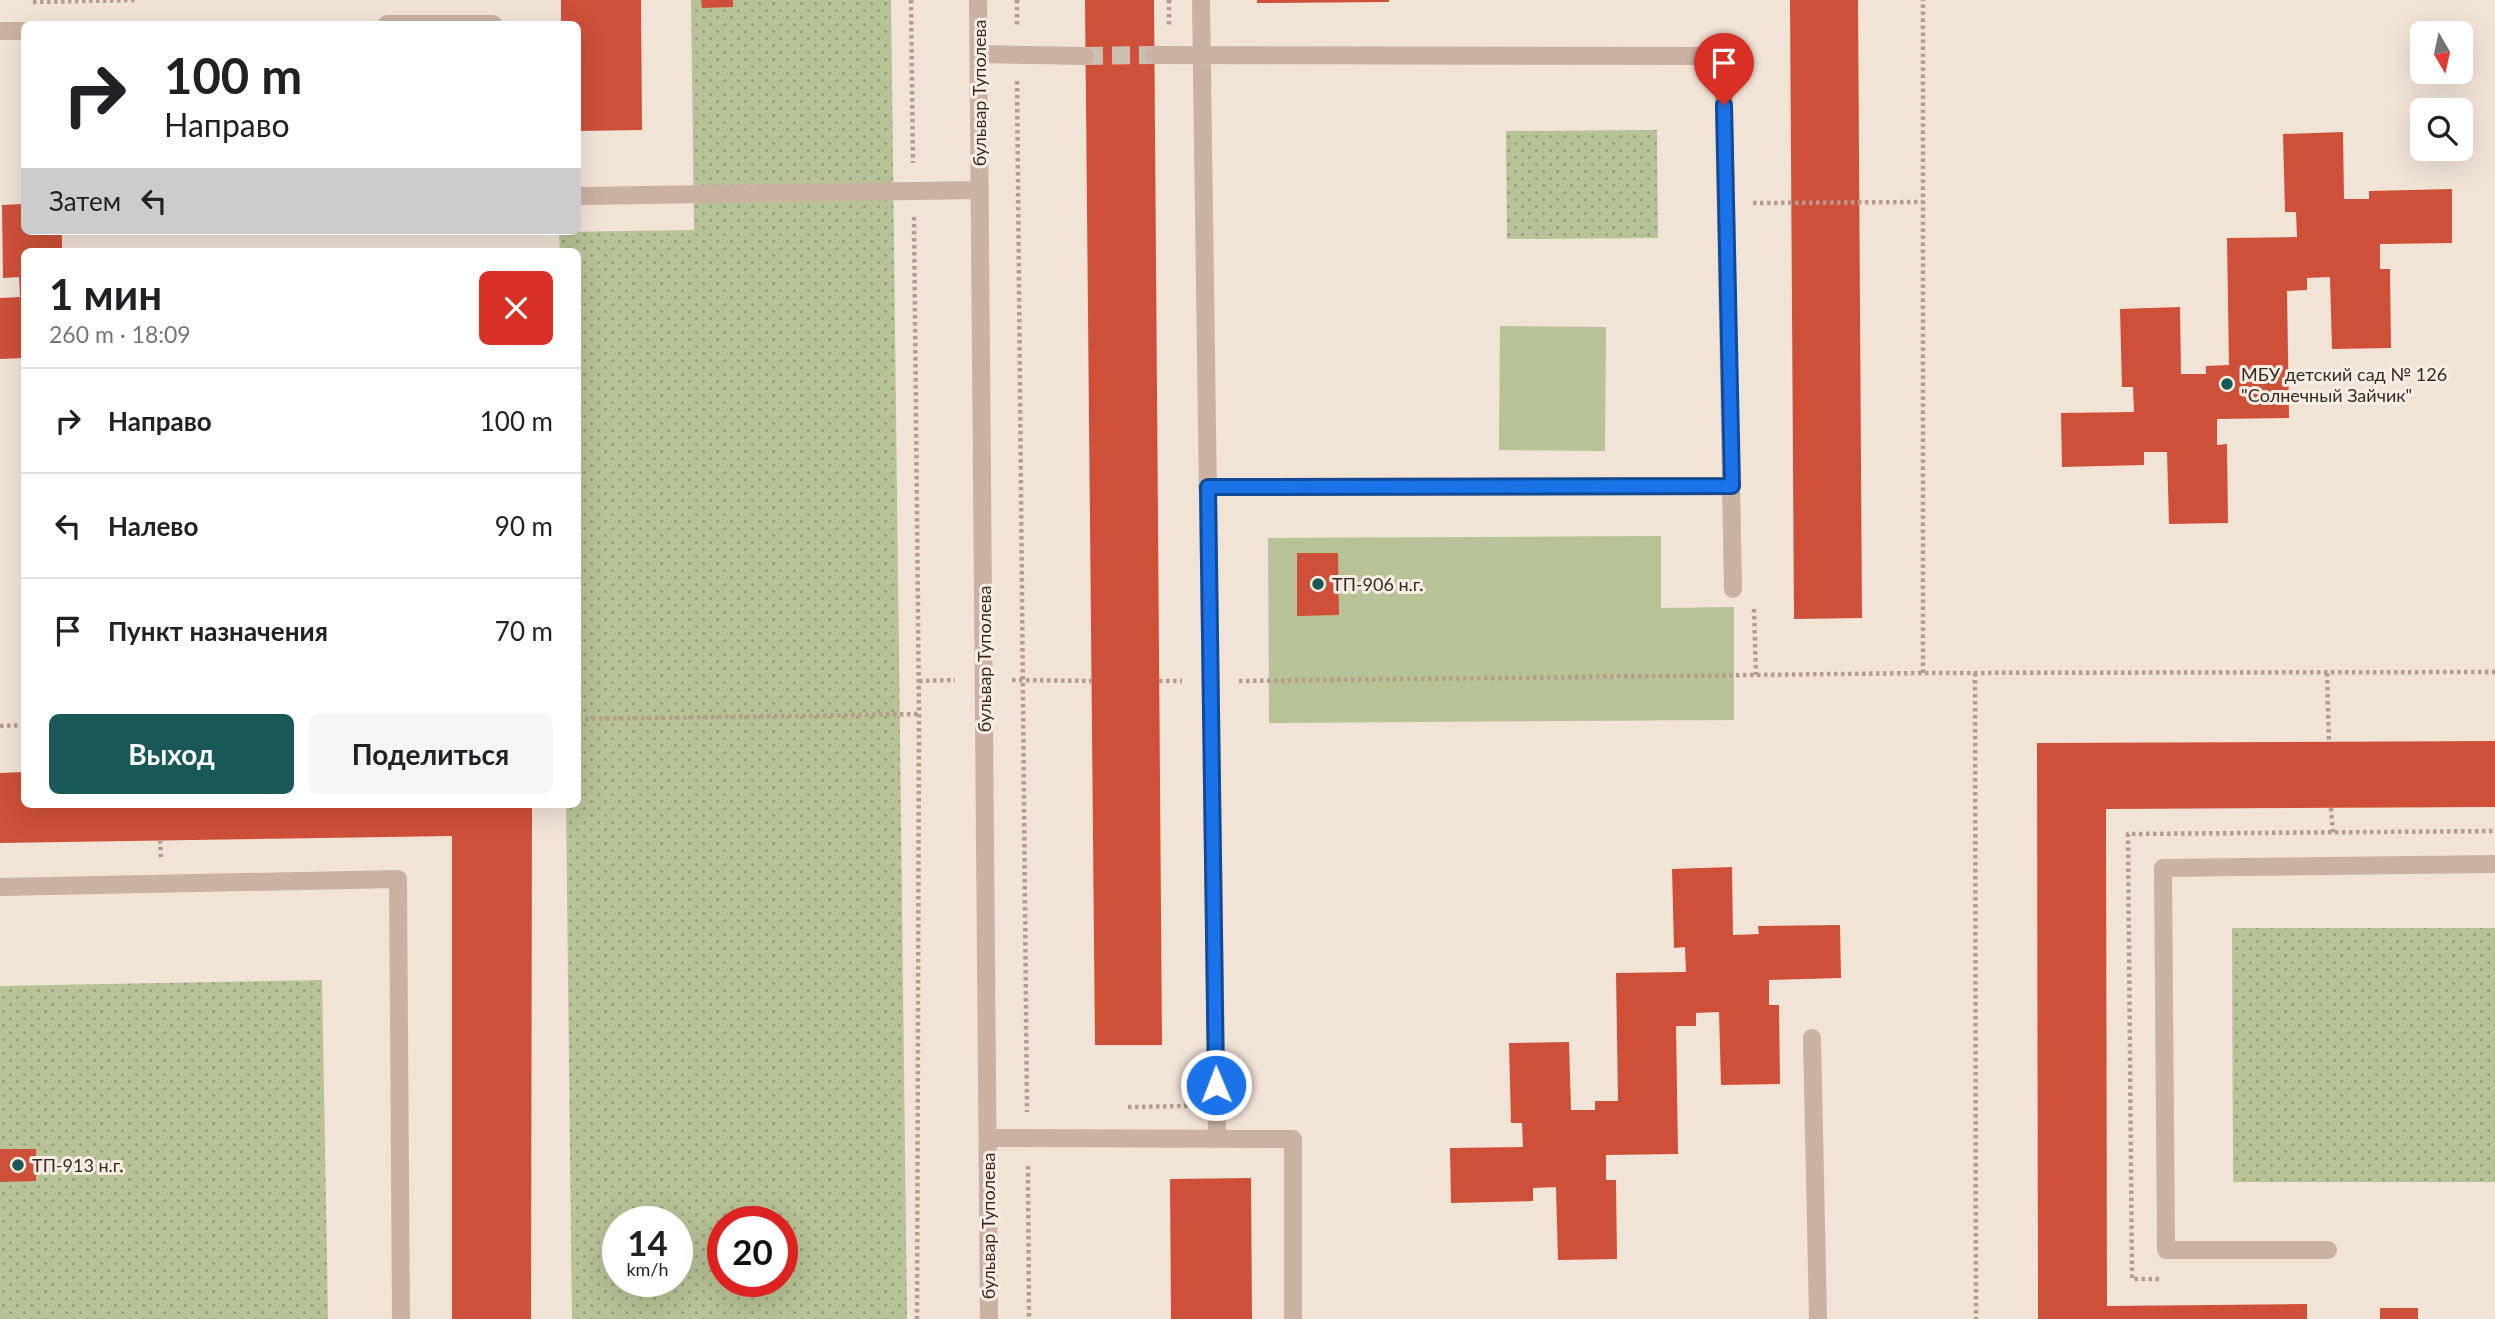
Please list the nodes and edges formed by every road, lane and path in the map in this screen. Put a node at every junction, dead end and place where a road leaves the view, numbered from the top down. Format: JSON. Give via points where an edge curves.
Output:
{"nodes":[{"id":1,"x":137,"y":0,"type":"edge"},
{"id":2,"x":911,"y":0,"type":"edge"},
{"id":3,"x":978,"y":0,"type":"edge"},
{"id":4,"x":1017,"y":0,"type":"edge"},
{"id":5,"x":1169,"y":0,"type":"edge"},
{"id":6,"x":1200,"y":0,"type":"edge"},
{"id":7,"x":1923,"y":0,"type":"edge"},
{"id":8,"x":27,"y":2,"type":"dead end"},
{"id":9,"x":0,"y":31,"type":"edge"},
{"id":10,"x":21,"y":31,"type":"edge"},
{"id":11,"x":979,"y":54,"type":"junction"},
{"id":12,"x":1017,"y":54,"type":"junction"},
{"id":13,"x":1202,"y":54,"type":"junction"},
{"id":14,"x":1162,"y":55,"type":"joint"},
{"id":15,"x":1085,"y":56,"type":"tunnel mouth"},
{"id":16,"x":980,"y":190,"type":"junction"},
{"id":17,"x":913,"y":191,"type":"junction"},
{"id":18,"x":581,"y":197,"type":"edge"},
{"id":19,"x":1923,"y":202,"type":"junction"},
{"id":20,"x":1745,"y":203,"type":"dead end"},
{"id":21,"x":1732,"y":486,"type":"junction"},
{"id":22,"x":1208,"y":487,"type":"junction"},
{"id":23,"x":1733,"y":589,"type":"dead end"},
{"id":24,"x":1754,"y":605,"type":"dead end"},
{"id":25,"x":1179,"y":667,"type":"dead end"},
{"id":26,"x":1923,"y":673,"type":"junction"},
{"id":27,"x":1975,"y":673,"type":"junction"},
{"id":28,"x":2327,"y":673,"type":"junction"},
{"id":29,"x":2495,"y":673,"type":"edge"},
{"id":30,"x":1756,"y":675,"type":"junction"},
{"id":31,"x":1210,"y":681,"type":"junction"},
{"id":32,"x":1180,"y":695,"type":"dead end"},
{"id":33,"x":919,"y":714,"type":"junction"},
{"id":34,"x":581,"y":719,"type":"edge"},
{"id":35,"x":21,"y":725,"type":"edge"},
{"id":36,"x":0,"y":726,"type":"edge"},
{"id":37,"x":2329,"y":742,"type":"dead end"},
{"id":38,"x":2331,"y":808,"type":"dead end"},
{"id":39,"x":2495,"y":831,"type":"edge"},
{"id":40,"x":2333,"y":832,"type":"junction"},
{"id":41,"x":2495,"y":864,"type":"edge"},
{"id":42,"x":0,"y":887,"type":"edge"},
{"id":43,"x":1812,"y":1038,"type":"dead end"},
{"id":44,"x":1186,"y":1093,"type":"dead end"},
{"id":45,"x":1027,"y":1107,"type":"junction"},
{"id":46,"x":1040,"y":1107,"type":"dead end"},
{"id":47,"x":1120,"y":1107,"type":"dead end"},
{"id":48,"x":988,"y":1138,"type":"junction"},
{"id":49,"x":1027,"y":1138,"type":"junction"},
{"id":50,"x":1217,"y":1138,"type":"junction"},
{"id":51,"x":2328,"y":1250,"type":"dead end"},
{"id":52,"x":2171,"y":1279,"type":"dead end"},
{"id":53,"x":401,"y":1319,"type":"edge"},
{"id":54,"x":917,"y":1319,"type":"edge"},
{"id":55,"x":989,"y":1319,"type":"edge"},
{"id":56,"x":1029,"y":1319,"type":"edge"},
{"id":57,"x":1293,"y":1319,"type":"edge"},
{"id":58,"x":1818,"y":1319,"type":"edge"},
{"id":59,"x":1976,"y":1319,"type":"edge"}],
"edges":[{"from":1,"to":8,"type":"path"},
{"from":2,"to":17,"type":"path"},
{"from":3,"to":11,"type":"street","name":"бульвар Туполева"},
{"from":4,"to":12,"type":"path"},
{"from":5,"to":14,"type":"path"},
{"from":6,"to":13,"type":"street"},
{"from":7,"to":19,"type":"path"},
{"from":9,"to":10,"type":"street"},
{"from":11,"to":12,"type":"street"},
{"from":11,"to":16,"type":"street","name":"бульвар Туполева"},
{"from":12,"to":15,"type":"street"},
{"from":12,"to":45,"type":"path"},
{"from":13,"to":14,"type":"street"},
{"from":13,"to":21,"type":"street","via":[[1723,56]]},
{"from":13,"to":22,"type":"street"},
{"from":16,"to":17,"type":"street"},
{"from":16,"to":48,"type":"street","name":"бульвар Туполева"},
{"from":17,"to":18,"type":"street"},
{"from":17,"to":33,"type":"path"},
{"from":19,"to":20,"type":"path"},
{"from":19,"to":26,"type":"path"},
{"from":21,"to":22,"type":"street"},
{"from":21,"to":23,"type":"street"},
{"from":22,"to":31,"type":"street"},
{"from":24,"to":30,"type":"path"},
{"from":25,"to":32,"type":"path"},
{"from":26,"to":27,"type":"path"},
{"from":26,"to":30,"type":"path"},
{"from":27,"to":28,"type":"path"},
{"from":27,"to":59,"type":"path"},
{"from":28,"to":29,"type":"path"},
{"from":28,"to":37,"type":"path"},
{"from":30,"to":31,"type":"path"},
{"from":31,"to":50,"type":"street"},
{"from":33,"to":34,"type":"path"},
{"from":33,"to":54,"type":"path"},
{"from":35,"to":36,"type":"path"},
{"from":38,"to":40,"type":"path"},
{"from":39,"to":40,"type":"path"},
{"from":40,"to":52,"type":"path","via":[[2127,834],[2132,1279]]},
{"from":41,"to":51,"type":"street","via":[[2163,868],[2166,1250]]},
{"from":42,"to":53,"type":"street","via":[[398,879]]},
{"from":43,"to":58,"type":"street"},
{"from":44,"to":47,"type":"path","via":[[1186,1106]]},
{"from":45,"to":46,"type":"path"},
{"from":45,"to":49,"type":"path"},
{"from":48,"to":49,"type":"street"},
{"from":48,"to":55,"type":"street","name":"бульвар Туполева"},
{"from":49,"to":50,"type":"street"},
{"from":49,"to":56,"type":"path"},
{"from":50,"to":57,"type":"street","via":[[1293,1139]]}]}
